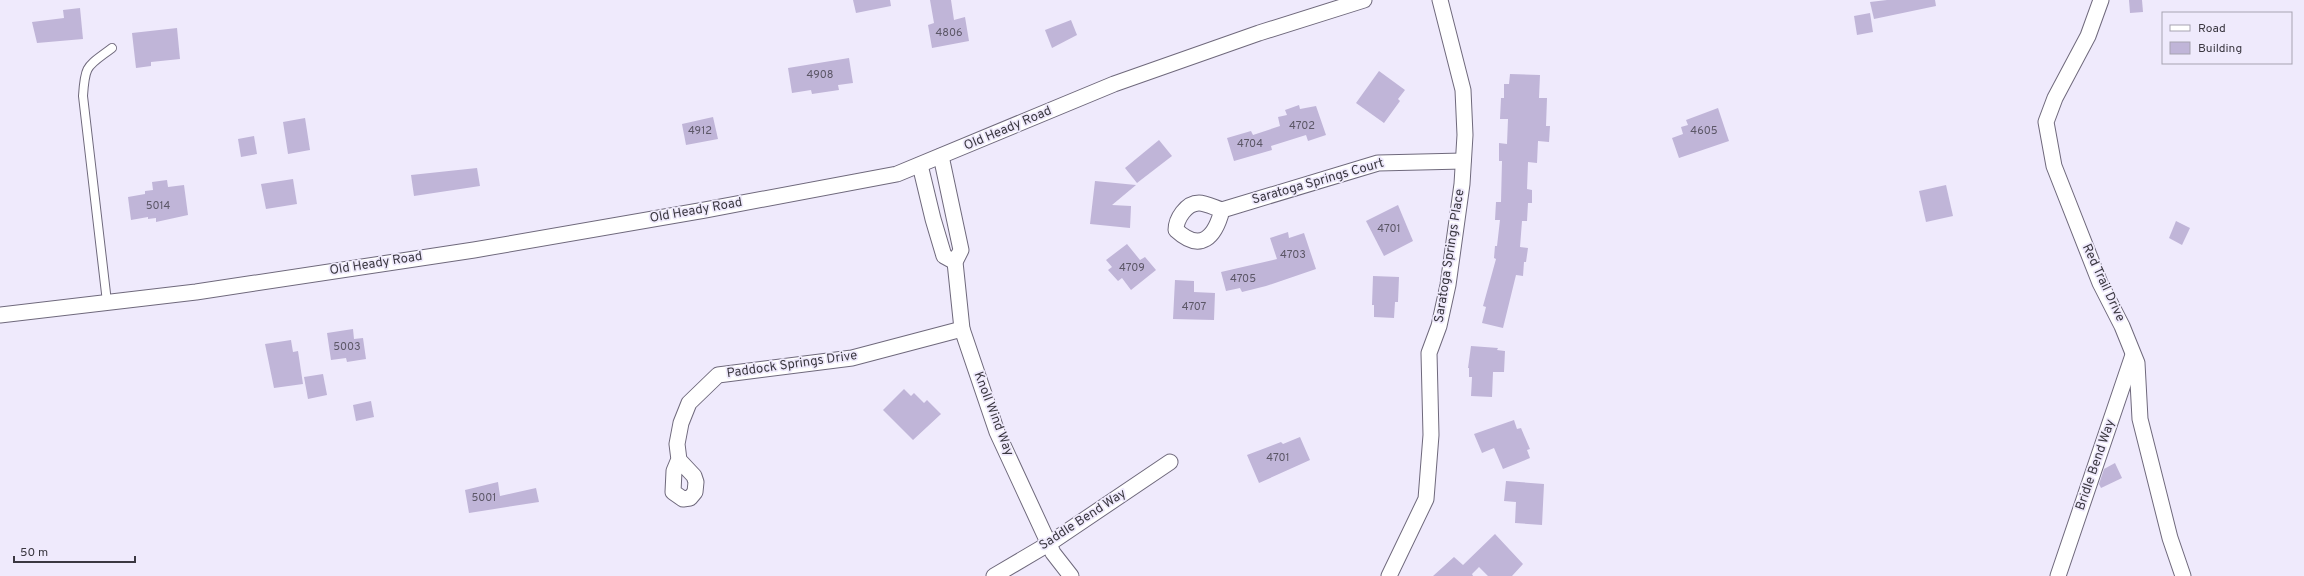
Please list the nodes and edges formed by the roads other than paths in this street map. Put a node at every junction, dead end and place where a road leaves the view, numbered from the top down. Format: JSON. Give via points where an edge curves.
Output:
{"nodes":[{"id":1,"x":1364,"y":0,"type":"edge"},
{"id":2,"x":1440,"y":0,"type":"edge"},
{"id":3,"x":2101,"y":0,"type":"edge"},
{"id":4,"x":112,"y":48,"type":"dead end"},
{"id":5,"x":940,"y":156,"type":"junction"},
{"id":6,"x":1464,"y":161,"type":"junction"},
{"id":7,"x":920,"y":165,"type":"junction"},
{"id":8,"x":1222,"y":210,"type":"dead end"},
{"id":9,"x":955,"y":262,"type":"junction"},
{"id":10,"x":107,"y":302,"type":"junction"},
{"id":11,"x":0,"y":315,"type":"edge"},
{"id":12,"x":962,"y":329,"type":"junction"},
{"id":13,"x":2133,"y":355,"type":"junction"},
{"id":14,"x":679,"y":459,"type":"dead end"},
{"id":15,"x":1170,"y":462,"type":"dead end"},
{"id":16,"x":1050,"y":543,"type":"junction"},
{"id":17,"x":994,"y":576,"type":"edge"},
{"id":18,"x":1071,"y":576,"type":"edge"},
{"id":19,"x":1389,"y":576,"type":"edge"},
{"id":20,"x":2058,"y":576,"type":"edge"},
{"id":21,"x":2183,"y":576,"type":"edge"}],
"edges":[{"from":1,"to":5,"type":"street","name":"Old Heady Road","via":[[1259,33],[1114,84]]},
{"from":2,"to":6,"type":"street","name":"Saratoga Springs Place","via":[[1463,90]]},
{"from":3,"to":13,"type":"street","name":"Red Trail Drive","via":[[2088,36],[2055,98],[2046,122],[2054,166],[2100,283],[2122,326]]},
{"from":4,"to":10,"type":"lane","via":[[84,73],[84,96]]},
{"from":5,"to":7,"type":"street","name":"Old Heady Road"},
{"from":5,"to":9,"type":"street","name":"Knoll Wind Way","via":[[961,250]]},
{"from":6,"to":8,"type":"street","name":"Saratoga Springs Court","via":[[1378,163]]},
{"from":6,"to":19,"type":"street","name":"Saratoga Springs Place","via":[[1448,285],[1439,326],[1429,353],[1431,435],[1426,499]]},
{"from":7,"to":9,"type":"street","via":[[932,219],[944,256]]},
{"from":7,"to":10,"type":"street","name":"Old Heady Road","via":[[897,174],[474,250],[196,292]]},
{"from":9,"to":12,"type":"street","name":"Knoll Wind Way"},
{"from":10,"to":11,"type":"street","name":"Old Heady Road"},
{"from":12,"to":14,"type":"street","name":"Paddock Springs Drive","via":[[852,358],[718,375],[689,403],[676,444]]},
{"from":12,"to":16,"type":"street","name":"Knoll Wind Way","via":[[997,432]]},
{"from":13,"to":20,"type":"street","name":"Bridle Bend Way"},
{"from":13,"to":21,"type":"street","name":"Red Trail Drive","via":[[2137,363],[2140,419],[2170,538]]},
{"from":15,"to":16,"type":"street","name":"Saddle Bend Way"},
{"from":16,"to":17,"type":"street","name":"Saddle Bend Way"},
{"from":16,"to":18,"type":"street","name":"Knoll Wind Way"}]}
